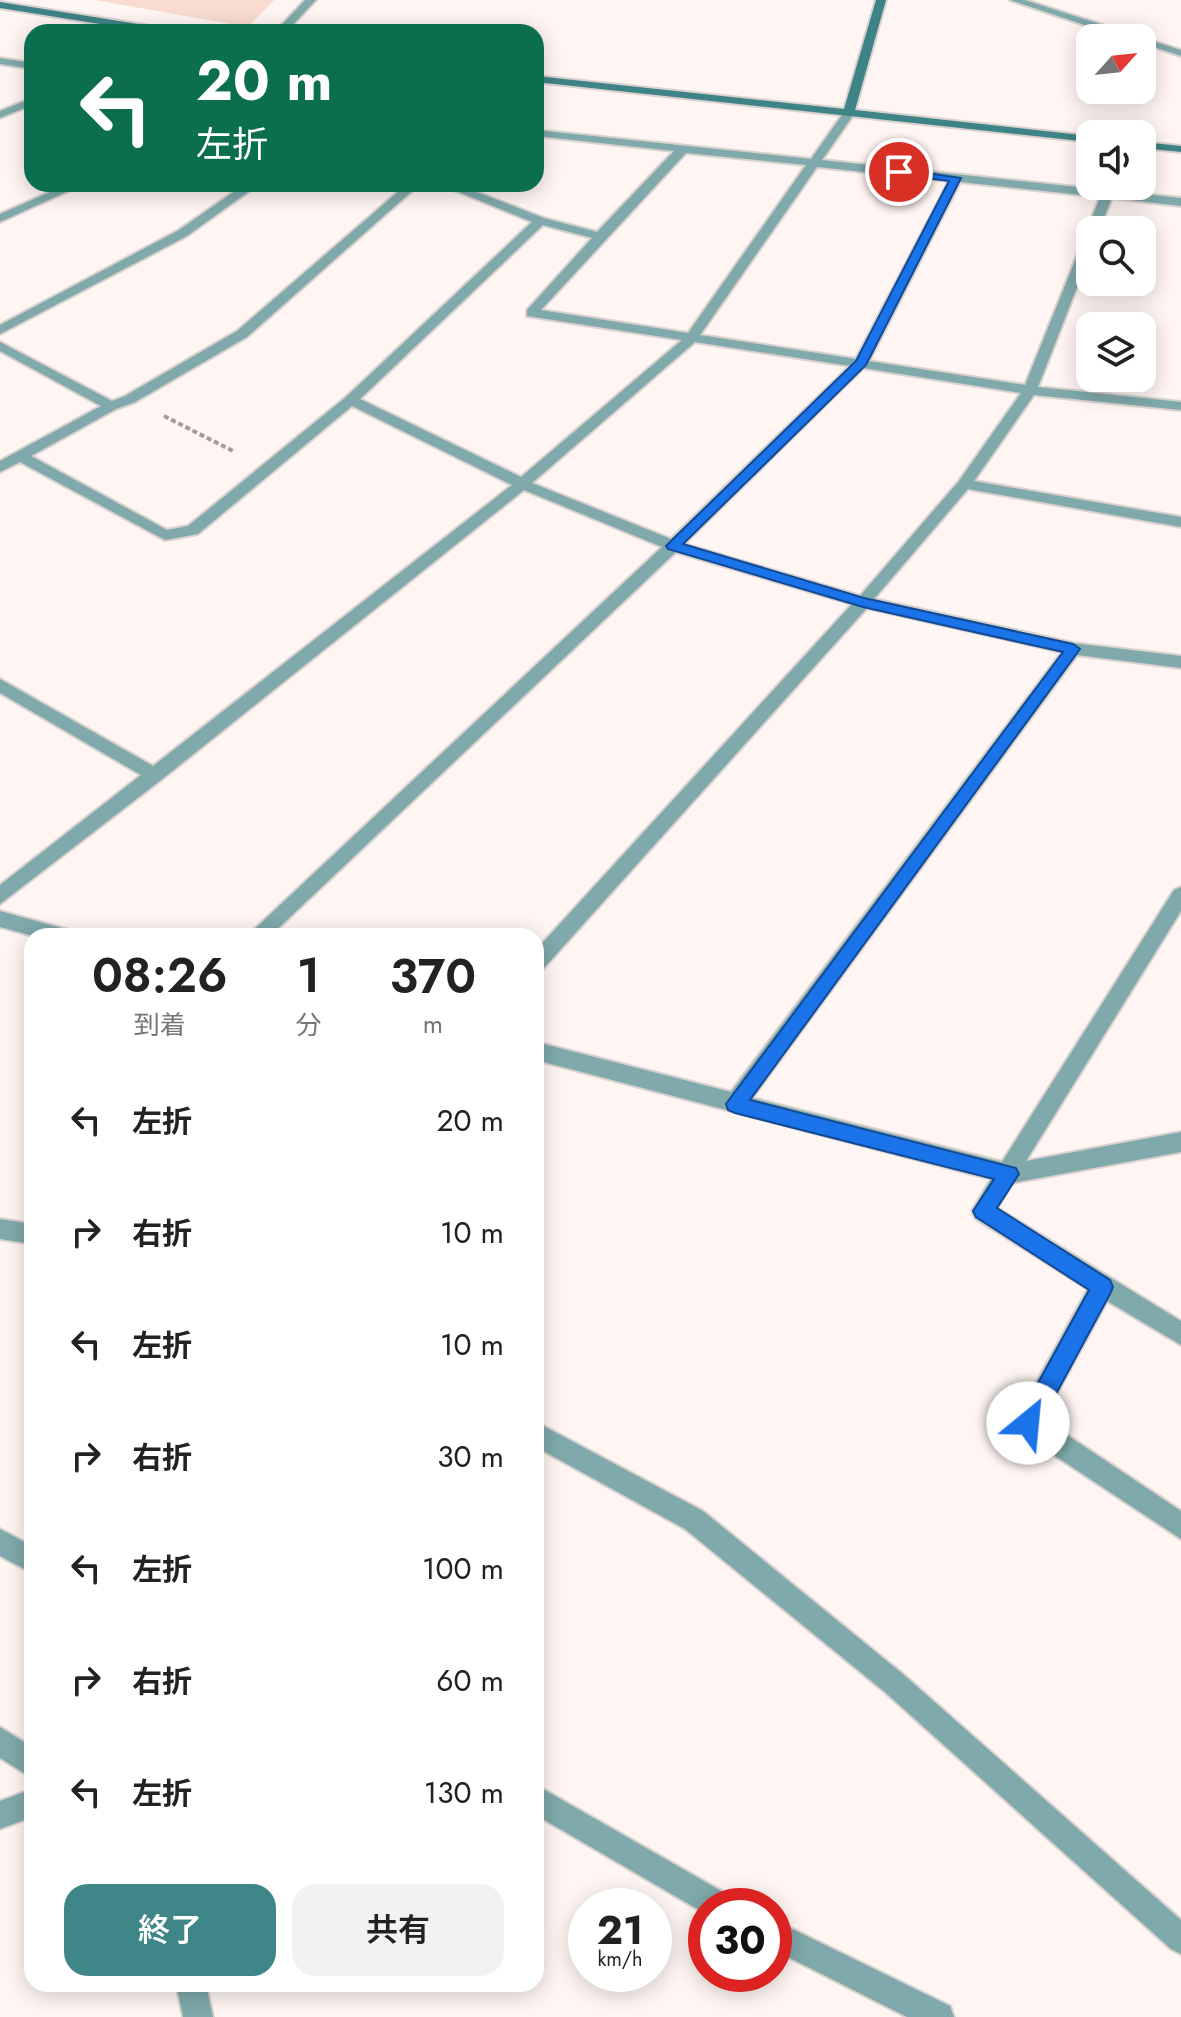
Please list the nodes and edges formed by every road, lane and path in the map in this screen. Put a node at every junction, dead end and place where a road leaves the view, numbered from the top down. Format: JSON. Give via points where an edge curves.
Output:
{"nodes":[{"id":1,"x":311,"y":0,"type":"edge"},
{"id":2,"x":881,"y":0,"type":"edge"},
{"id":3,"x":1015,"y":0,"type":"edge"},
{"id":4,"x":0,"y":5,"type":"edge"},
{"id":5,"x":119,"y":24,"type":"edge"},
{"id":6,"x":288,"y":24,"type":"edge"},
{"id":7,"x":1090,"y":24,"type":"edge"},
{"id":8,"x":1156,"y":45,"type":"edge"},
{"id":9,"x":1181,"y":53,"type":"edge"},
{"id":10,"x":0,"y":61,"type":"edge"},
{"id":11,"x":24,"y":65,"type":"edge"},
{"id":12,"x":544,"y":80,"type":"edge"},
{"id":13,"x":24,"y":104,"type":"edge"},
{"id":14,"x":848,"y":114,"type":"junction"},
{"id":15,"x":0,"y":115,"type":"edge"},
{"id":16,"x":544,"y":134,"type":"edge"},
{"id":17,"x":1076,"y":138,"type":"edge"},
{"id":18,"x":1156,"y":146,"type":"edge"},
{"id":19,"x":685,"y":147,"type":"junction"},
{"id":20,"x":1181,"y":149,"type":"edge"},
{"id":21,"x":814,"y":162,"type":"junction"},
{"id":22,"x":956,"y":178,"type":"junction"},
{"id":23,"x":60,"y":192,"type":"edge"},
{"id":24,"x":242,"y":192,"type":"edge"},
{"id":25,"x":405,"y":192,"type":"edge"},
{"id":26,"x":466,"y":192,"type":"edge"},
{"id":27,"x":1076,"y":192,"type":"edge"},
{"id":28,"x":1156,"y":200,"type":"edge"},
{"id":29,"x":1181,"y":202,"type":"edge"},
{"id":30,"x":0,"y":218,"type":"edge"},
{"id":31,"x":540,"y":221,"type":"junction"},
{"id":32,"x":600,"y":236,"type":"junction"},
{"id":33,"x":1076,"y":273,"type":"edge"},
{"id":34,"x":0,"y":330,"type":"edge"},
{"id":35,"x":691,"y":339,"type":"junction"},
{"id":36,"x":0,"y":346,"type":"edge"},
{"id":37,"x":861,"y":363,"type":"junction"},
{"id":38,"x":1030,"y":390,"type":"junction"},
{"id":39,"x":351,"y":400,"type":"junction"},
{"id":40,"x":111,"y":406,"type":"junction"},
{"id":41,"x":1181,"y":406,"type":"edge"},
{"id":42,"x":20,"y":456,"type":"junction"},
{"id":43,"x":0,"y":467,"type":"edge"},
{"id":44,"x":522,"y":484,"type":"junction"},
{"id":45,"x":964,"y":484,"type":"junction"},
{"id":46,"x":1181,"y":522,"type":"edge"},
{"id":47,"x":673,"y":546,"type":"junction"},
{"id":48,"x":863,"y":602,"type":"junction"},
{"id":49,"x":1073,"y":649,"type":"junction"},
{"id":50,"x":1181,"y":662,"type":"edge"},
{"id":51,"x":0,"y":685,"type":"edge"},
{"id":52,"x":155,"y":775,"type":"junction"},
{"id":53,"x":1181,"y":895,"type":"edge"},
{"id":54,"x":0,"y":896,"type":"edge"},
{"id":55,"x":0,"y":919,"type":"edge"},
{"id":56,"x":33,"y":928,"type":"edge"},
{"id":57,"x":266,"y":928,"type":"edge"},
{"id":58,"x":544,"y":954,"type":"edge"},
{"id":59,"x":544,"y":1053,"type":"edge"},
{"id":60,"x":735,"y":1104,"type":"junction"},
{"id":61,"x":1181,"y":1142,"type":"edge"},
{"id":62,"x":1009,"y":1174,"type":"junction"},
{"id":63,"x":0,"y":1229,"type":"edge"},
{"id":64,"x":24,"y":1233,"type":"edge"},
{"id":65,"x":1102,"y":1287,"type":"junction"},
{"id":66,"x":1181,"y":1334,"type":"edge"},
{"id":67,"x":544,"y":1438,"type":"edge"},
{"id":68,"x":1181,"y":1526,"type":"edge"},
{"id":69,"x":0,"y":1542,"type":"edge"},
{"id":70,"x":24,"y":1556,"type":"edge"},
{"id":71,"x":0,"y":1741,"type":"edge"},
{"id":72,"x":24,"y":1758,"type":"edge"},
{"id":73,"x":544,"y":1804,"type":"edge"},
{"id":74,"x":24,"y":1806,"type":"edge"},
{"id":75,"x":0,"y":1815,"type":"edge"},
{"id":76,"x":689,"y":1888,"type":"edge"},
{"id":77,"x":1181,"y":1939,"type":"edge"},
{"id":78,"x":792,"y":1944,"type":"edge"},
{"id":79,"x":193,"y":1992,"type":"edge"},
{"id":80,"x":198,"y":2017,"type":"edge"},
{"id":81,"x":939,"y":2017,"type":"edge"}],
"edges":[{"from":1,"to":6,"type":"street"},
{"from":2,"to":14,"type":"street"},
{"from":3,"to":7,"type":"street"},
{"from":4,"to":5,"type":"street"},
{"from":8,"to":9,"type":"street"},
{"from":10,"to":11,"type":"street"},
{"from":12,"to":14,"type":"street"},
{"from":13,"to":15,"type":"street"},
{"from":14,"to":17,"type":"street"},
{"from":14,"to":21,"type":"street"},
{"from":16,"to":19,"type":"street"},
{"from":18,"to":20,"type":"street"},
{"from":19,"to":21,"type":"street"},
{"from":19,"to":32,"type":"street"},
{"from":21,"to":22,"type":"street"},
{"from":21,"to":35,"type":"street"},
{"from":22,"to":27,"type":"street"},
{"from":22,"to":37,"type":"street"},
{"from":23,"to":30,"type":"street"},
{"from":24,"to":34,"type":"street","via":[[183,233]]},
{"from":25,"to":40,"type":"street","via":[[242,334]]},
{"from":26,"to":31,"type":"street"},
{"from":28,"to":29,"type":"street"},
{"from":31,"to":32,"type":"street"},
{"from":31,"to":39,"type":"street"},
{"from":32,"to":35,"type":"street","via":[[532,313]]},
{"from":33,"to":38,"type":"street"},
{"from":35,"to":37,"type":"street"},
{"from":35,"to":44,"type":"street"},
{"from":36,"to":40,"type":"street"},
{"from":37,"to":38,"type":"street"},
{"from":37,"to":47,"type":"street"},
{"from":38,"to":41,"type":"street"},
{"from":38,"to":45,"type":"street"},
{"from":39,"to":42,"type":"street","via":[[193,530],[165,535]]},
{"from":39,"to":44,"type":"street"},
{"from":40,"to":42,"type":"street"},
{"from":42,"to":43,"type":"street"},
{"from":44,"to":47,"type":"street"},
{"from":44,"to":52,"type":"street"},
{"from":45,"to":46,"type":"street"},
{"from":45,"to":48,"type":"street"},
{"from":47,"to":48,"type":"street"},
{"from":47,"to":57,"type":"street"},
{"from":48,"to":49,"type":"street"},
{"from":48,"to":58,"type":"street"},
{"from":49,"to":50,"type":"street"},
{"from":49,"to":60,"type":"street"},
{"from":51,"to":52,"type":"street"},
{"from":52,"to":54,"type":"street"},
{"from":53,"to":62,"type":"street"},
{"from":55,"to":56,"type":"street"},
{"from":59,"to":60,"type":"street"},
{"from":60,"to":62,"type":"street"},
{"from":61,"to":62,"type":"street"},
{"from":62,"to":65,"type":"street","via":[[983,1211]]},
{"from":63,"to":64,"type":"street"},
{"from":65,"to":66,"type":"street"},
{"from":65,"to":68,"type":"street","via":[[1028,1423]]},
{"from":67,"to":77,"type":"street","via":[[694,1520],[895,1684]]},
{"from":69,"to":70,"type":"street"},
{"from":71,"to":72,"type":"street"},
{"from":73,"to":76,"type":"street"},
{"from":74,"to":75,"type":"street"},
{"from":78,"to":81,"type":"street"},
{"from":79,"to":80,"type":"street"}]}
